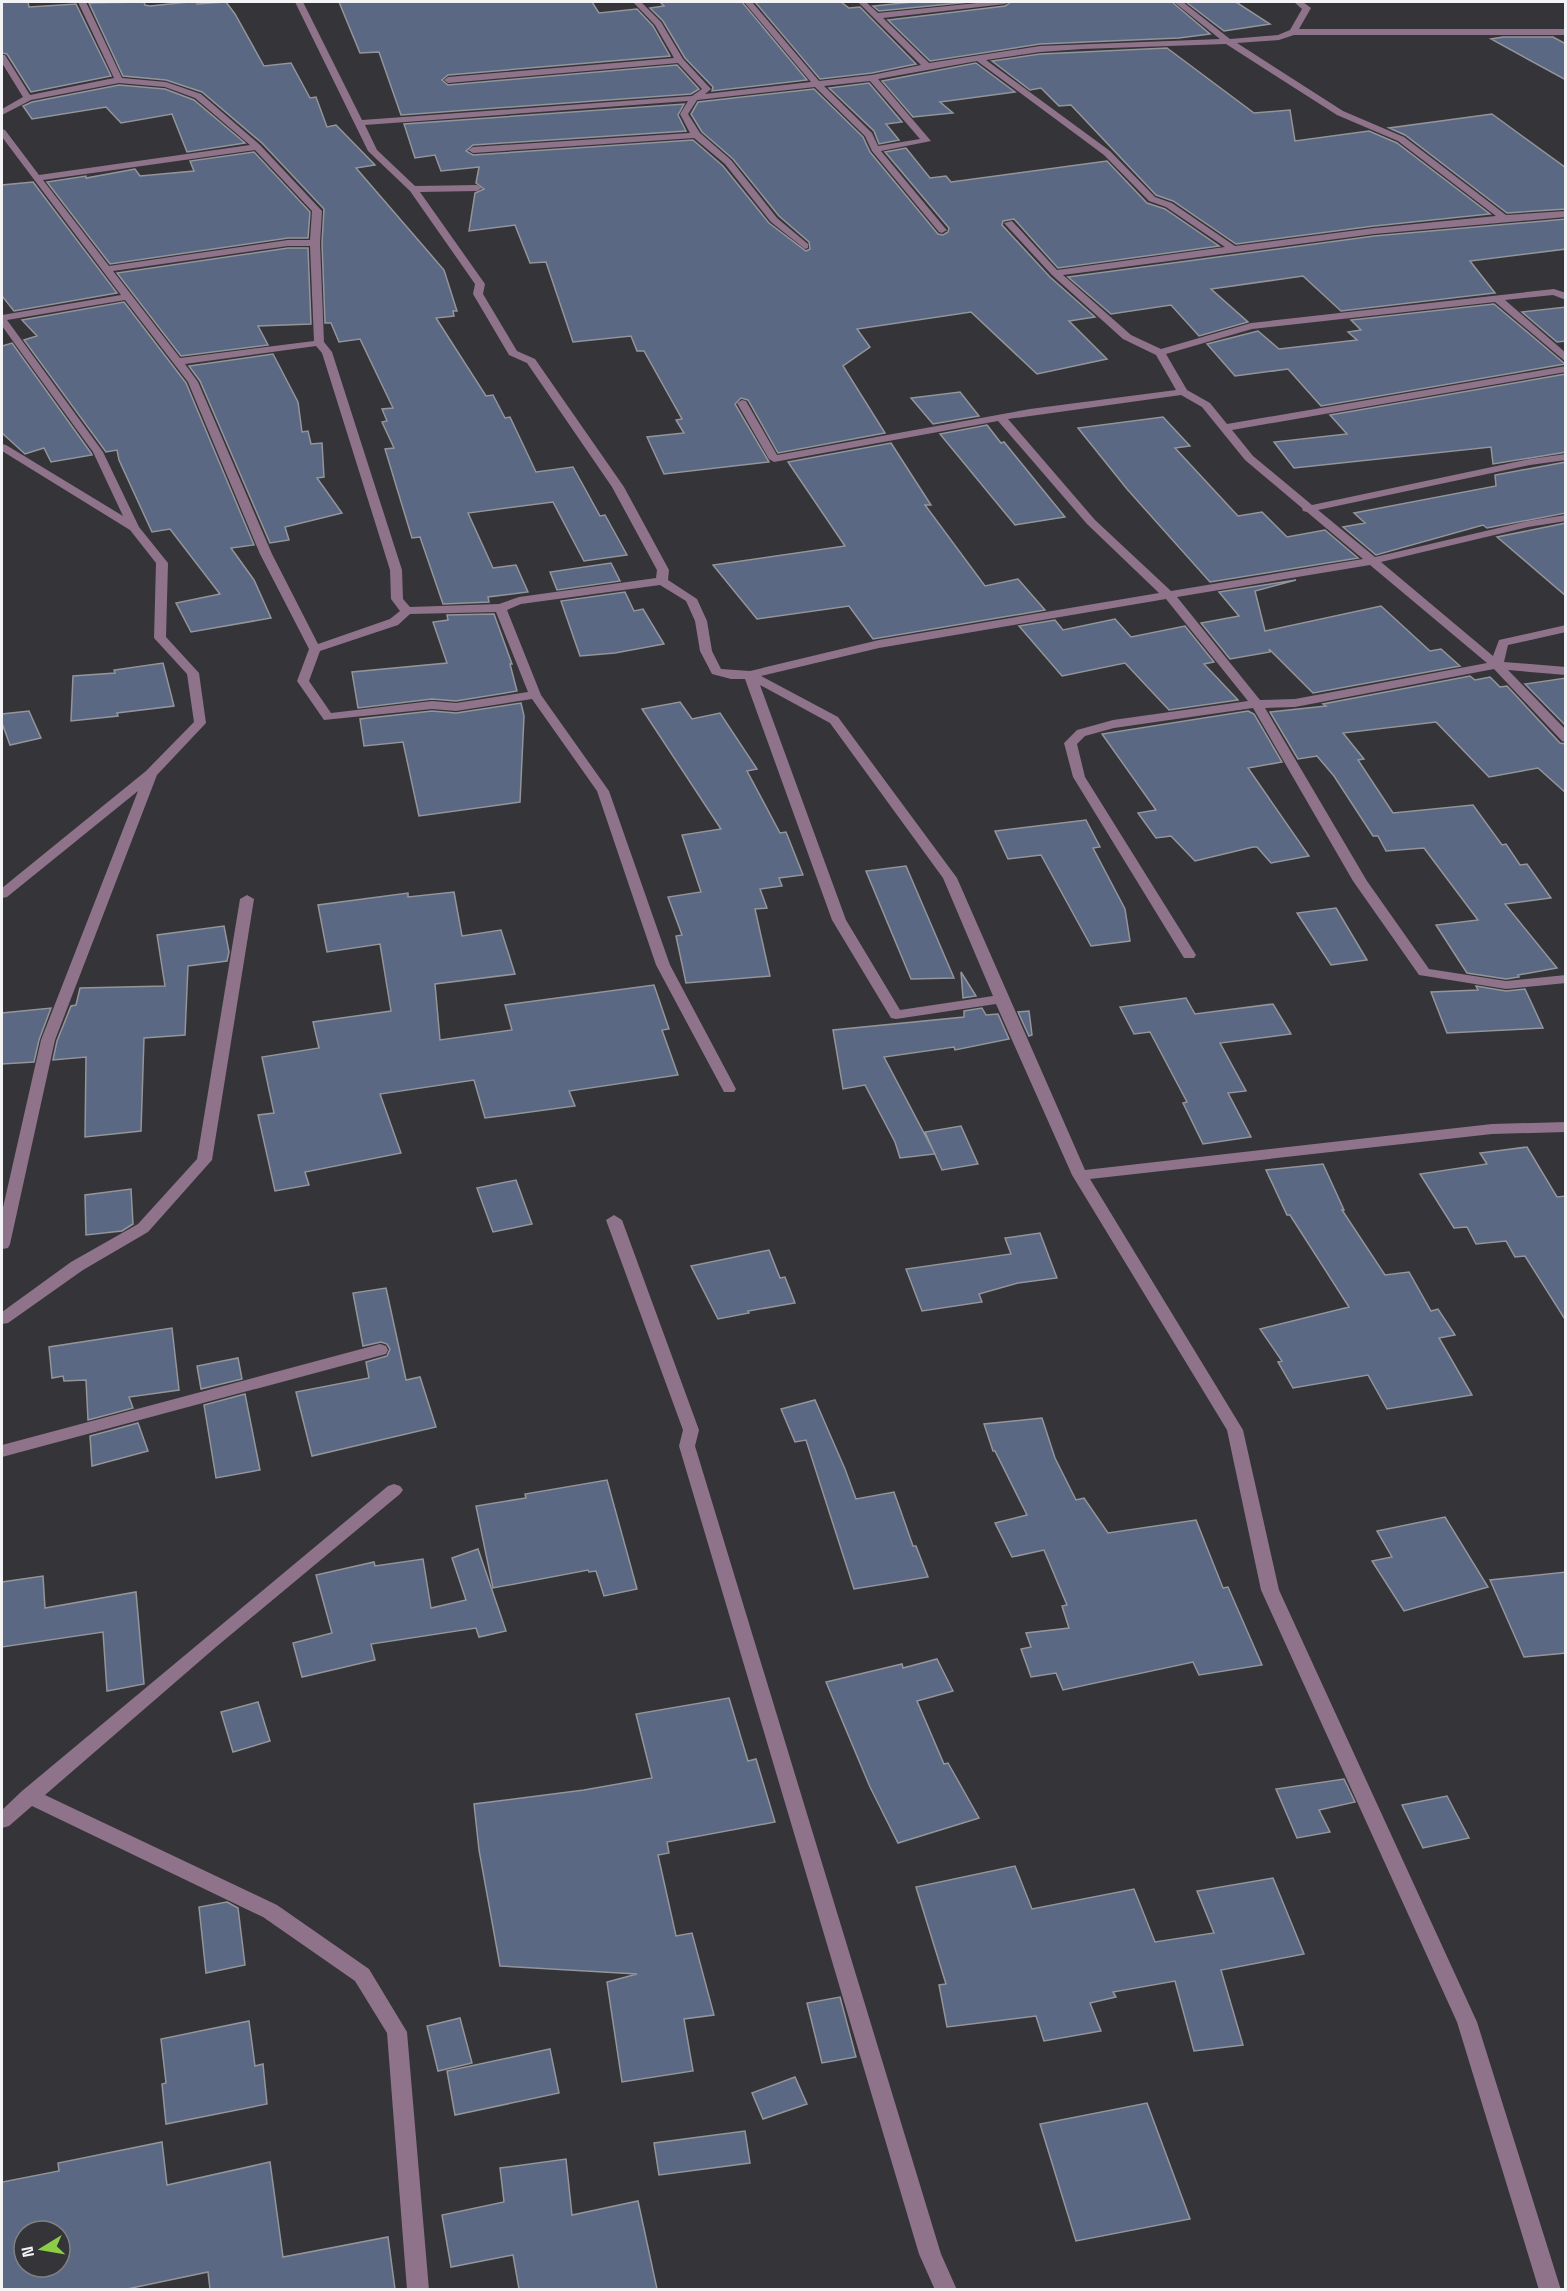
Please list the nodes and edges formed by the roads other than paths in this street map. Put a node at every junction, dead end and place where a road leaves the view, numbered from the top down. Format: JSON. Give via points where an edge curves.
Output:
{"nodes":[{"id":1,"x":82,"y":2,"type":"edge"},
{"id":2,"x":299,"y":2,"type":"edge"},
{"id":3,"x":637,"y":2,"type":"edge"},
{"id":4,"x":748,"y":2,"type":"edge"},
{"id":5,"x":862,"y":2,"type":"edge"},
{"id":6,"x":1005,"y":2,"type":"edge"},
{"id":7,"x":1178,"y":2,"type":"edge"},
{"id":8,"x":1298,"y":2,"type":"edge"},
{"id":9,"x":876,"y":16,"type":"junction"},
{"id":10,"x":1293,"y":32,"type":"junction"},
{"id":11,"x":1566,"y":32,"type":"edge"},
{"id":12,"x":1227,"y":40,"type":"junction"},
{"id":13,"x":680,"y":60,"type":"junction"},
{"id":14,"x":981,"y":60,"type":"junction"},
{"id":15,"x":3,"y":62,"type":"edge"},
{"id":16,"x":927,"y":66,"type":"junction"},
{"id":17,"x":872,"y":78,"type":"junction"},
{"id":18,"x":119,"y":80,"type":"junction"},
{"id":19,"x":448,"y":80,"type":"dead end"},
{"id":20,"x":816,"y":83,"type":"junction"},
{"id":21,"x":28,"y":98,"type":"junction"},
{"id":22,"x":694,"y":98,"type":"junction"},
{"id":23,"x":2,"y":112,"type":"edge"},
{"id":24,"x":358,"y":123,"type":"junction"},
{"id":25,"x":2,"y":132,"type":"edge"},
{"id":26,"x":696,"y":135,"type":"junction"},
{"id":27,"x":257,"y":147,"type":"junction"},
{"id":28,"x":875,"y":148,"type":"junction"},
{"id":29,"x":473,"y":150,"type":"dead end"},
{"id":30,"x":36,"y":178,"type":"junction"},
{"id":31,"x":477,"y":188,"type":"dead end"},
{"id":32,"x":413,"y":189,"type":"junction"},
{"id":33,"x":1566,"y":214,"type":"edge"},
{"id":34,"x":1503,"y":217,"type":"junction"},
{"id":35,"x":1009,"y":223,"type":"dead end"},
{"id":36,"x":942,"y":230,"type":"dead end"},
{"id":37,"x":315,"y":243,"type":"junction"},
{"id":38,"x":805,"y":246,"type":"dead end"},
{"id":39,"x":1234,"y":249,"type":"junction"},
{"id":40,"x":106,"y":269,"type":"junction"},
{"id":41,"x":1055,"y":273,"type":"junction"},
{"id":42,"x":127,"y":297,"type":"junction"},
{"id":43,"x":1566,"y":297,"type":"edge"},
{"id":44,"x":1499,"y":300,"type":"junction"},
{"id":45,"x":2,"y":319,"type":"edge"},
{"id":46,"x":319,"y":343,"type":"junction"},
{"id":47,"x":1160,"y":353,"type":"junction"},
{"id":48,"x":1566,"y":359,"type":"edge"},
{"id":49,"x":177,"y":362,"type":"junction"},
{"id":50,"x":1566,"y":369,"type":"edge"},
{"id":51,"x":1183,"y":392,"type":"junction"},
{"id":52,"x":742,"y":404,"type":"dead end"},
{"id":53,"x":1002,"y":419,"type":"junction"},
{"id":54,"x":1224,"y":428,"type":"junction"},
{"id":55,"x":2,"y":447,"type":"edge"},
{"id":56,"x":1566,"y":457,"type":"edge"},
{"id":57,"x":1307,"y":509,"type":"junction"},
{"id":58,"x":1566,"y":518,"type":"edge"},
{"id":59,"x":134,"y":528,"type":"junction"},
{"id":60,"x":1372,"y":561,"type":"junction"},
{"id":61,"x":662,"y":581,"type":"junction"},
{"id":62,"x":1170,"y":597,"type":"junction"},
{"id":63,"x":500,"y":608,"type":"junction"},
{"id":64,"x":407,"y":611,"type":"junction"},
{"id":65,"x":1566,"y":628,"type":"edge"},
{"id":66,"x":315,"y":649,"type":"junction"},
{"id":67,"x":1497,"y":665,"type":"junction"},
{"id":68,"x":1566,"y":671,"type":"edge"},
{"id":69,"x":750,"y":675,"type":"junction"},
{"id":70,"x":535,"y":695,"type":"junction"},
{"id":71,"x":1257,"y":704,"type":"junction"},
{"id":72,"x":1566,"y":738,"type":"edge"},
{"id":73,"x":151,"y":774,"type":"junction"},
{"id":74,"x":2,"y":894,"type":"edge"},
{"id":75,"x":246,"y":899,"type":"dead end"},
{"id":76,"x":1189,"y":955,"type":"dead end"},
{"id":77,"x":1566,"y":978,"type":"edge"},
{"id":78,"x":1000,"y":999,"type":"junction"},
{"id":79,"x":729,"y":1089,"type":"dead end"},
{"id":80,"x":1566,"y":1127,"type":"edge"},
{"id":81,"x":1080,"y":1174,"type":"junction"},
{"id":82,"x":614,"y":1220,"type":"dead end"},
{"id":83,"x":2,"y":1244,"type":"edge"},
{"id":84,"x":2,"y":1319,"type":"edge"},
{"id":85,"x":380,"y":1350,"type":"dead end"},
{"id":86,"x":2,"y":1451,"type":"edge"},
{"id":87,"x":394,"y":1490,"type":"dead end"},
{"id":88,"x":29,"y":1796,"type":"junction"},
{"id":89,"x":2,"y":1821,"type":"edge"},
{"id":90,"x":418,"y":2289,"type":"edge"},
{"id":91,"x":946,"y":2289,"type":"edge"},
{"id":92,"x":1550,"y":2289,"type":"edge"}],
"edges":[{"from":1,"to":18,"type":"street"},
{"from":2,"to":24,"type":"street"},
{"from":3,"to":13,"type":"street","via":[[658,24]]},
{"from":4,"to":20,"type":"street"},
{"from":5,"to":9,"type":"street"},
{"from":6,"to":9,"type":"street"},
{"from":7,"to":12,"type":"street"},
{"from":8,"to":10,"type":"street","via":[[1307,8]]},
{"from":9,"to":16,"type":"street"},
{"from":10,"to":11,"type":"street"},
{"from":10,"to":12,"type":"street","via":[[1279,37]]},
{"from":12,"to":14,"type":"street","via":[[1082,46]]},
{"from":12,"to":34,"type":"street","via":[[1340,113],[1401,139]]},
{"from":13,"to":19,"type":"street"},
{"from":13,"to":22,"type":"street","via":[[707,89]]},
{"from":14,"to":16,"type":"street"},
{"from":14,"to":39,"type":"street","via":[[1107,153],[1152,199],[1169,205]]},
{"from":15,"to":21,"type":"street"},
{"from":16,"to":17,"type":"street"},
{"from":17,"to":20,"type":"street"},
{"from":17,"to":28,"type":"street","via":[[926,141]]},
{"from":18,"to":21,"type":"street"},
{"from":18,"to":27,"type":"street","via":[[166,85],[198,96]]},
{"from":20,"to":22,"type":"street"},
{"from":20,"to":28,"type":"street","via":[[869,135]]},
{"from":21,"to":23,"type":"street"},
{"from":22,"to":24,"type":"street"},
{"from":22,"to":26,"type":"street","via":[[684,114]]},
{"from":24,"to":32,"type":"street","via":[[373,151]]},
{"from":25,"to":30,"type":"street"},
{"from":26,"to":29,"type":"street"},
{"from":26,"to":38,"type":"street","via":[[728,162],[774,220]]},
{"from":27,"to":30,"type":"street"},
{"from":27,"to":37,"type":"street","via":[[317,211]]},
{"from":28,"to":36,"type":"street"},
{"from":30,"to":40,"type":"street"},
{"from":31,"to":32,"type":"street"},
{"from":32,"to":61,"type":"street","via":[[480,284],[478,294],[513,353],[531,361],[618,487],[663,570]]},
{"from":33,"to":34,"type":"street"},
{"from":34,"to":39,"type":"street"},
{"from":35,"to":41,"type":"street"},
{"from":37,"to":40,"type":"street","via":[[288,243]]},
{"from":37,"to":46,"type":"street"},
{"from":39,"to":41,"type":"street"},
{"from":40,"to":42,"type":"street"},
{"from":41,"to":47,"type":"street","via":[[1127,337]]},
{"from":42,"to":45,"type":"street"},
{"from":42,"to":49,"type":"street"},
{"from":43,"to":44,"type":"street","via":[[1554,292]]},
{"from":44,"to":47,"type":"street","via":[[1251,326]]},
{"from":44,"to":48,"type":"street"},
{"from":45,"to":59,"type":"street","via":[[98,452]]},
{"from":46,"to":49,"type":"street"},
{"from":46,"to":64,"type":"street","via":[[327,352],[396,570],[397,599]]},
{"from":47,"to":51,"type":"street"},
{"from":49,"to":66,"type":"street","via":[[193,382],[266,554]]},
{"from":50,"to":54,"type":"street"},
{"from":51,"to":53,"type":"street"},
{"from":51,"to":54,"type":"street","via":[[1206,405]]},
{"from":52,"to":53,"type":"street","via":[[774,459]]},
{"from":53,"to":62,"type":"street","via":[[1091,522]]},
{"from":54,"to":57,"type":"street","via":[[1249,458]]},
{"from":55,"to":59,"type":"street"},
{"from":56,"to":57,"type":"street"},
{"from":57,"to":60,"type":"street"},
{"from":58,"to":60,"type":"street"},
{"from":59,"to":73,"type":"street","via":[[162,563],[160,638],[192,673],[200,723]]},
{"from":60,"to":62,"type":"street"},
{"from":60,"to":67,"type":"street"},
{"from":61,"to":63,"type":"street","via":[[519,601]]},
{"from":61,"to":69,"type":"street","via":[[691,599],[716,671]]},
{"from":62,"to":69,"type":"street","via":[[879,644]]},
{"from":62,"to":71,"type":"street"},
{"from":63,"to":64,"type":"street"},
{"from":63,"to":70,"type":"street"},
{"from":64,"to":66,"type":"street","via":[[394,622]]},
{"from":65,"to":67,"type":"street","via":[[1503,643]]},
{"from":66,"to":70,"type":"street","via":[[303,681],[328,717],[432,705],[456,707]]},
{"from":67,"to":68,"type":"street"},
{"from":67,"to":71,"type":"street","via":[[1295,703]]},
{"from":67,"to":72,"type":"street"},
{"from":69,"to":78,"type":"street","via":[[834,720],[950,878]]},
{"from":69,"to":78,"type":"street","via":[[839,920],[896,1015]]},
{"from":70,"to":79,"type":"street","via":[[603,791],[663,965]]},
{"from":71,"to":76,"type":"street","via":[[1113,724],[1081,733],[1070,743],[1079,777]]},
{"from":71,"to":77,"type":"street","via":[[1360,881],[1424,972],[1506,985]]},
{"from":73,"to":74,"type":"street"},
{"from":73,"to":83,"type":"street","via":[[48,1040]]},
{"from":75,"to":84,"type":"street","via":[[204,1160],[143,1228],[77,1266]]},
{"from":78,"to":81,"type":"street"},
{"from":80,"to":81,"type":"street","via":[[1492,1129]]},
{"from":81,"to":92,"type":"street","via":[[1235,1430],[1270,1590],[1467,2022]]},
{"from":82,"to":91,"type":"street","via":[[691,1430],[687,1446],[930,2254]]},
{"from":85,"to":86,"type":"street"},
{"from":87,"to":88,"type":"street"},
{"from":88,"to":89,"type":"street"},
{"from":88,"to":90,"type":"street","via":[[270,1911],[362,1975],[397,2032]]}]}
